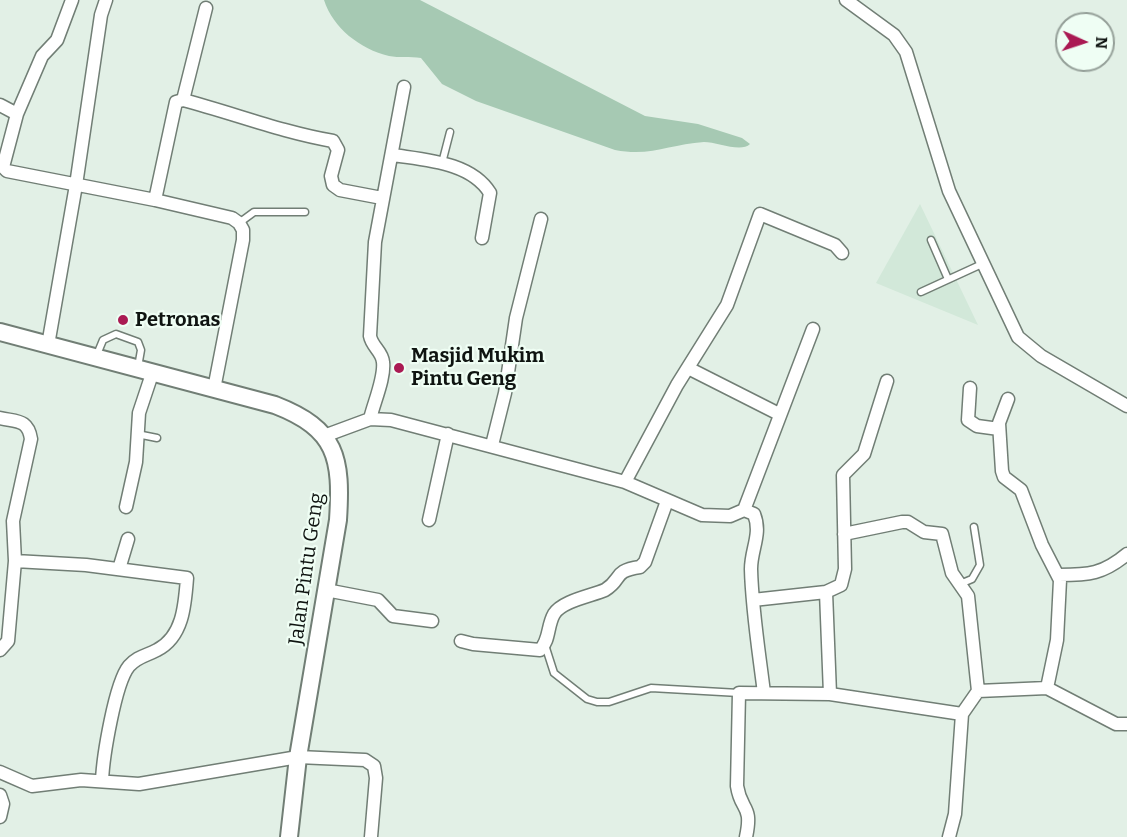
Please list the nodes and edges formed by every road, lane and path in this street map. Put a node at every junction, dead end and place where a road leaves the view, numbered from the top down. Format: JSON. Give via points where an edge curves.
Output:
{"nodes":[{"id":1,"x":72,"y":0,"type":"edge"},
{"id":2,"x":106,"y":0,"type":"edge"},
{"id":3,"x":846,"y":0,"type":"edge"},
{"id":4,"x":206,"y":8,"type":"dead end"},
{"id":5,"x":404,"y":87,"type":"dead end"},
{"id":6,"x":183,"y":100,"type":"junction"},
{"id":7,"x":0,"y":105,"type":"edge"},
{"id":8,"x":17,"y":114,"type":"junction"},
{"id":9,"x":450,"y":132,"type":"dead end"},
{"id":10,"x":393,"y":154,"type":"junction"},
{"id":11,"x":442,"y":163,"type":"junction"},
{"id":12,"x":76,"y":185,"type":"junction"},
{"id":13,"x":382,"y":198,"type":"junction"},
{"id":14,"x":155,"y":200,"type":"junction"},
{"id":15,"x":305,"y":212,"type":"dead end"},
{"id":16,"x":541,"y":219,"type":"dead end"},
{"id":17,"x":239,"y":223,"type":"junction"},
{"id":18,"x":482,"y":238,"type":"dead end"},
{"id":19,"x":931,"y":240,"type":"dead end"},
{"id":20,"x":842,"y":253,"type":"dead end"},
{"id":21,"x":982,"y":264,"type":"junction"},
{"id":22,"x":948,"y":279,"type":"junction"},
{"id":23,"x":921,"y":292,"type":"dead end"},
{"id":24,"x":813,"y":329,"type":"dead end"},
{"id":25,"x":0,"y":332,"type":"edge"},
{"id":26,"x":48,"y":345,"type":"junction"},
{"id":27,"x":96,"y":357,"type":"junction"},
{"id":28,"x":688,"y":368,"type":"junction"},
{"id":29,"x":146,"y":369,"type":"junction"},
{"id":30,"x":887,"y":381,"type":"dead end"},
{"id":31,"x":970,"y":388,"type":"dead end"},
{"id":32,"x":214,"y":389,"type":"junction"},
{"id":33,"x":1008,"y":399,"type":"dead end"},
{"id":34,"x":1127,"y":406,"type":"edge"},
{"id":35,"x":780,"y":414,"type":"junction"},
{"id":36,"x":0,"y":418,"type":"edge"},
{"id":37,"x":370,"y":419,"type":"junction"},
{"id":38,"x":999,"y":429,"type":"junction"},
{"id":39,"x":137,"y":434,"type":"junction"},
{"id":40,"x":448,"y":434,"type":"junction"},
{"id":41,"x":324,"y":436,"type":"junction"},
{"id":42,"x":157,"y":438,"type":"dead end"},
{"id":43,"x":492,"y":445,"type":"junction"},
{"id":44,"x":625,"y":482,"type":"junction"},
{"id":45,"x":667,"y":501,"type":"junction"},
{"id":46,"x":126,"y":507,"type":"dead end"},
{"id":47,"x":744,"y":510,"type":"junction"},
{"id":48,"x":0,"y":518,"type":"edge"},
{"id":49,"x":429,"y":520,"type":"dead end"},
{"id":50,"x":13,"y":521,"type":"junction"},
{"id":51,"x":975,"y":527,"type":"dead end"},
{"id":52,"x":844,"y":534,"type":"junction"},
{"id":53,"x":128,"y":538,"type":"dead end"},
{"id":54,"x":1127,"y":554,"type":"edge"},
{"id":55,"x":15,"y":561,"type":"junction"},
{"id":56,"x":119,"y":569,"type":"junction"},
{"id":57,"x":1059,"y":575,"type":"junction"},
{"id":58,"x":960,"y":584,"type":"junction"},
{"id":59,"x":326,"y":590,"type":"junction"},
{"id":60,"x":826,"y":592,"type":"junction"},
{"id":61,"x":753,"y":600,"type":"junction"},
{"id":62,"x":432,"y":621,"type":"dead end"},
{"id":63,"x":461,"y":641,"type":"dead end"},
{"id":64,"x":4,"y":645,"type":"edge"},
{"id":65,"x":545,"y":645,"type":"junction"},
{"id":66,"x":1047,"y":688,"type":"junction"},
{"id":67,"x":978,"y":691,"type":"junction"},
{"id":68,"x":739,"y":693,"type":"junction"},
{"id":69,"x":764,"y":693,"type":"junction"},
{"id":70,"x":830,"y":694,"type":"junction"},
{"id":71,"x":962,"y":714,"type":"junction"},
{"id":72,"x":1127,"y":724,"type":"edge"},
{"id":73,"x":298,"y":757,"type":"junction"},
{"id":74,"x":0,"y":772,"type":"edge"},
{"id":75,"x":102,"y":781,"type":"junction"},
{"id":76,"x":0,"y":795,"type":"edge"},
{"id":77,"x":0,"y":816,"type":"edge"},
{"id":78,"x":289,"y":833,"type":"edge"},
{"id":79,"x":370,"y":837,"type":"edge"},
{"id":80,"x":746,"y":837,"type":"edge"},
{"id":81,"x":949,"y":837,"type":"edge"}],
"edges":[{"from":1,"to":8,"type":"street","via":[[57,40],[42,56]]},
{"from":2,"to":12,"type":"street","via":[[100,15]]},
{"from":3,"to":21,"type":"street","via":[[894,35],[906,52],[949,191]]},
{"from":4,"to":6,"type":"street"},
{"from":5,"to":10,"type":"street"},
{"from":6,"to":13,"type":"street","via":[[283,131],[333,141],[338,150],[331,176],[333,185],[340,190]]},
{"from":6,"to":14,"type":"street","via":[[176,102]]},
{"from":7,"to":8,"type":"street"},
{"from":8,"to":12,"type":"street","via":[[3,167]]},
{"from":9,"to":11,"type":"lane"},
{"from":10,"to":11,"type":"street"},
{"from":10,"to":13,"type":"street"},
{"from":11,"to":18,"type":"street","via":[[480,180],[490,193]]},
{"from":12,"to":14,"type":"street"},
{"from":12,"to":26,"type":"street"},
{"from":13,"to":37,"type":"street","via":[[375,242],[370,336],[383,367]]},
{"from":14,"to":17,"type":"street"},
{"from":15,"to":17,"type":"lane","via":[[254,212]]},
{"from":16,"to":43,"type":"street","via":[[516,318],[505,393]]},
{"from":17,"to":32,"type":"street","via":[[243,230],[238,270]]},
{"from":19,"to":22,"type":"lane"},
{"from":20,"to":28,"type":"street","via":[[835,245],[760,214],[727,305]]},
{"from":21,"to":22,"type":"lane"},
{"from":21,"to":34,"type":"street","via":[[1012,326],[1026,345]]},
{"from":22,"to":23,"type":"lane"},
{"from":24,"to":35,"type":"street"},
{"from":25,"to":26,"type":"main road","name":"Jalan Pintu Geng"},
{"from":26,"to":27,"type":"main road","name":"Jalan Pintu Geng"},
{"from":27,"to":29,"type":"main road","name":"Jalan Pintu Geng"},
{"from":27,"to":29,"type":"lane","via":[[103,340],[116,334],[138,342]]},
{"from":28,"to":35,"type":"street"},
{"from":28,"to":44,"type":"street"},
{"from":29,"to":32,"type":"main road","name":"Jalan Pintu Geng"},
{"from":29,"to":39,"type":"street"},
{"from":30,"to":52,"type":"street","via":[[864,454],[843,475]]},
{"from":31,"to":38,"type":"street","via":[[969,420],[977,426]]},
{"from":32,"to":41,"type":"main road","name":"Jalan Pintu Geng","via":[[297,414]]},
{"from":33,"to":38,"type":"street"},
{"from":35,"to":47,"type":"street"},
{"from":36,"to":50,"type":"street","via":[[24,423],[30,429]]},
{"from":37,"to":40,"type":"street","via":[[407,423]]},
{"from":37,"to":41,"type":"street"},
{"from":38,"to":57,"type":"street","via":[[1004,477],[1021,490],[1042,545]]},
{"from":39,"to":42,"type":"lane"},
{"from":39,"to":46,"type":"street","via":[[136,462]]},
{"from":40,"to":43,"type":"street"},
{"from":40,"to":49,"type":"street"},
{"from":41,"to":59,"type":"main road","name":"Jalan Pintu Geng","via":[[339,467],[340,485]]},
{"from":43,"to":44,"type":"street"},
{"from":44,"to":45,"type":"street"},
{"from":45,"to":47,"type":"street","via":[[702,515],[730,516]]},
{"from":45,"to":65,"type":"street","via":[[645,562],[640,567],[625,569],[605,590],[561,608],[554,614]]},
{"from":47,"to":61,"type":"street","via":[[754,514],[758,523],[751,565]]},
{"from":48,"to":50,"type":"street"},
{"from":50,"to":55,"type":"street"},
{"from":51,"to":58,"type":"lane","via":[[980,566],[972,579]]},
{"from":52,"to":58,"type":"street","via":[[902,522],[924,532],[942,534],[952,573]]},
{"from":52,"to":60,"type":"street","via":[[844,580],[837,589]]},
{"from":53,"to":56,"type":"street"},
{"from":54,"to":57,"type":"street","via":[[1116,564],[1091,575]]},
{"from":55,"to":56,"type":"street"},
{"from":55,"to":64,"type":"street"},
{"from":56,"to":75,"type":"street","via":[[187,578],[180,623],[171,642],[140,656],[122,680]]},
{"from":57,"to":66,"type":"street","via":[[1058,640]]},
{"from":58,"to":67,"type":"street","via":[[968,596]]},
{"from":59,"to":62,"type":"street","via":[[378,600],[393,616]]},
{"from":59,"to":73,"type":"main road","name":"Jalan Pintu Geng"},
{"from":60,"to":61,"type":"street"},
{"from":60,"to":70,"type":"street"},
{"from":61,"to":69,"type":"street"},
{"from":63,"to":65,"type":"street","via":[[532,651]]},
{"from":65,"to":68,"type":"lane","via":[[554,673],[587,699],[597,702],[609,702],[651,688]]},
{"from":66,"to":67,"type":"street"},
{"from":66,"to":72,"type":"street","via":[[1116,724]]},
{"from":67,"to":71,"type":"street"},
{"from":68,"to":69,"type":"street"},
{"from":68,"to":80,"type":"street","via":[[737,786],[750,816]]},
{"from":69,"to":70,"type":"street"},
{"from":70,"to":71,"type":"street"},
{"from":71,"to":81,"type":"street","via":[[955,814]]},
{"from":73,"to":75,"type":"street","via":[[153,783]]},
{"from":73,"to":78,"type":"main road","name":"Jalan Pintu Geng"},
{"from":73,"to":79,"type":"street","via":[[365,760],[374,766]]},
{"from":74,"to":75,"type":"street","via":[[32,786]]},
{"from":76,"to":77,"type":"street"}]}
